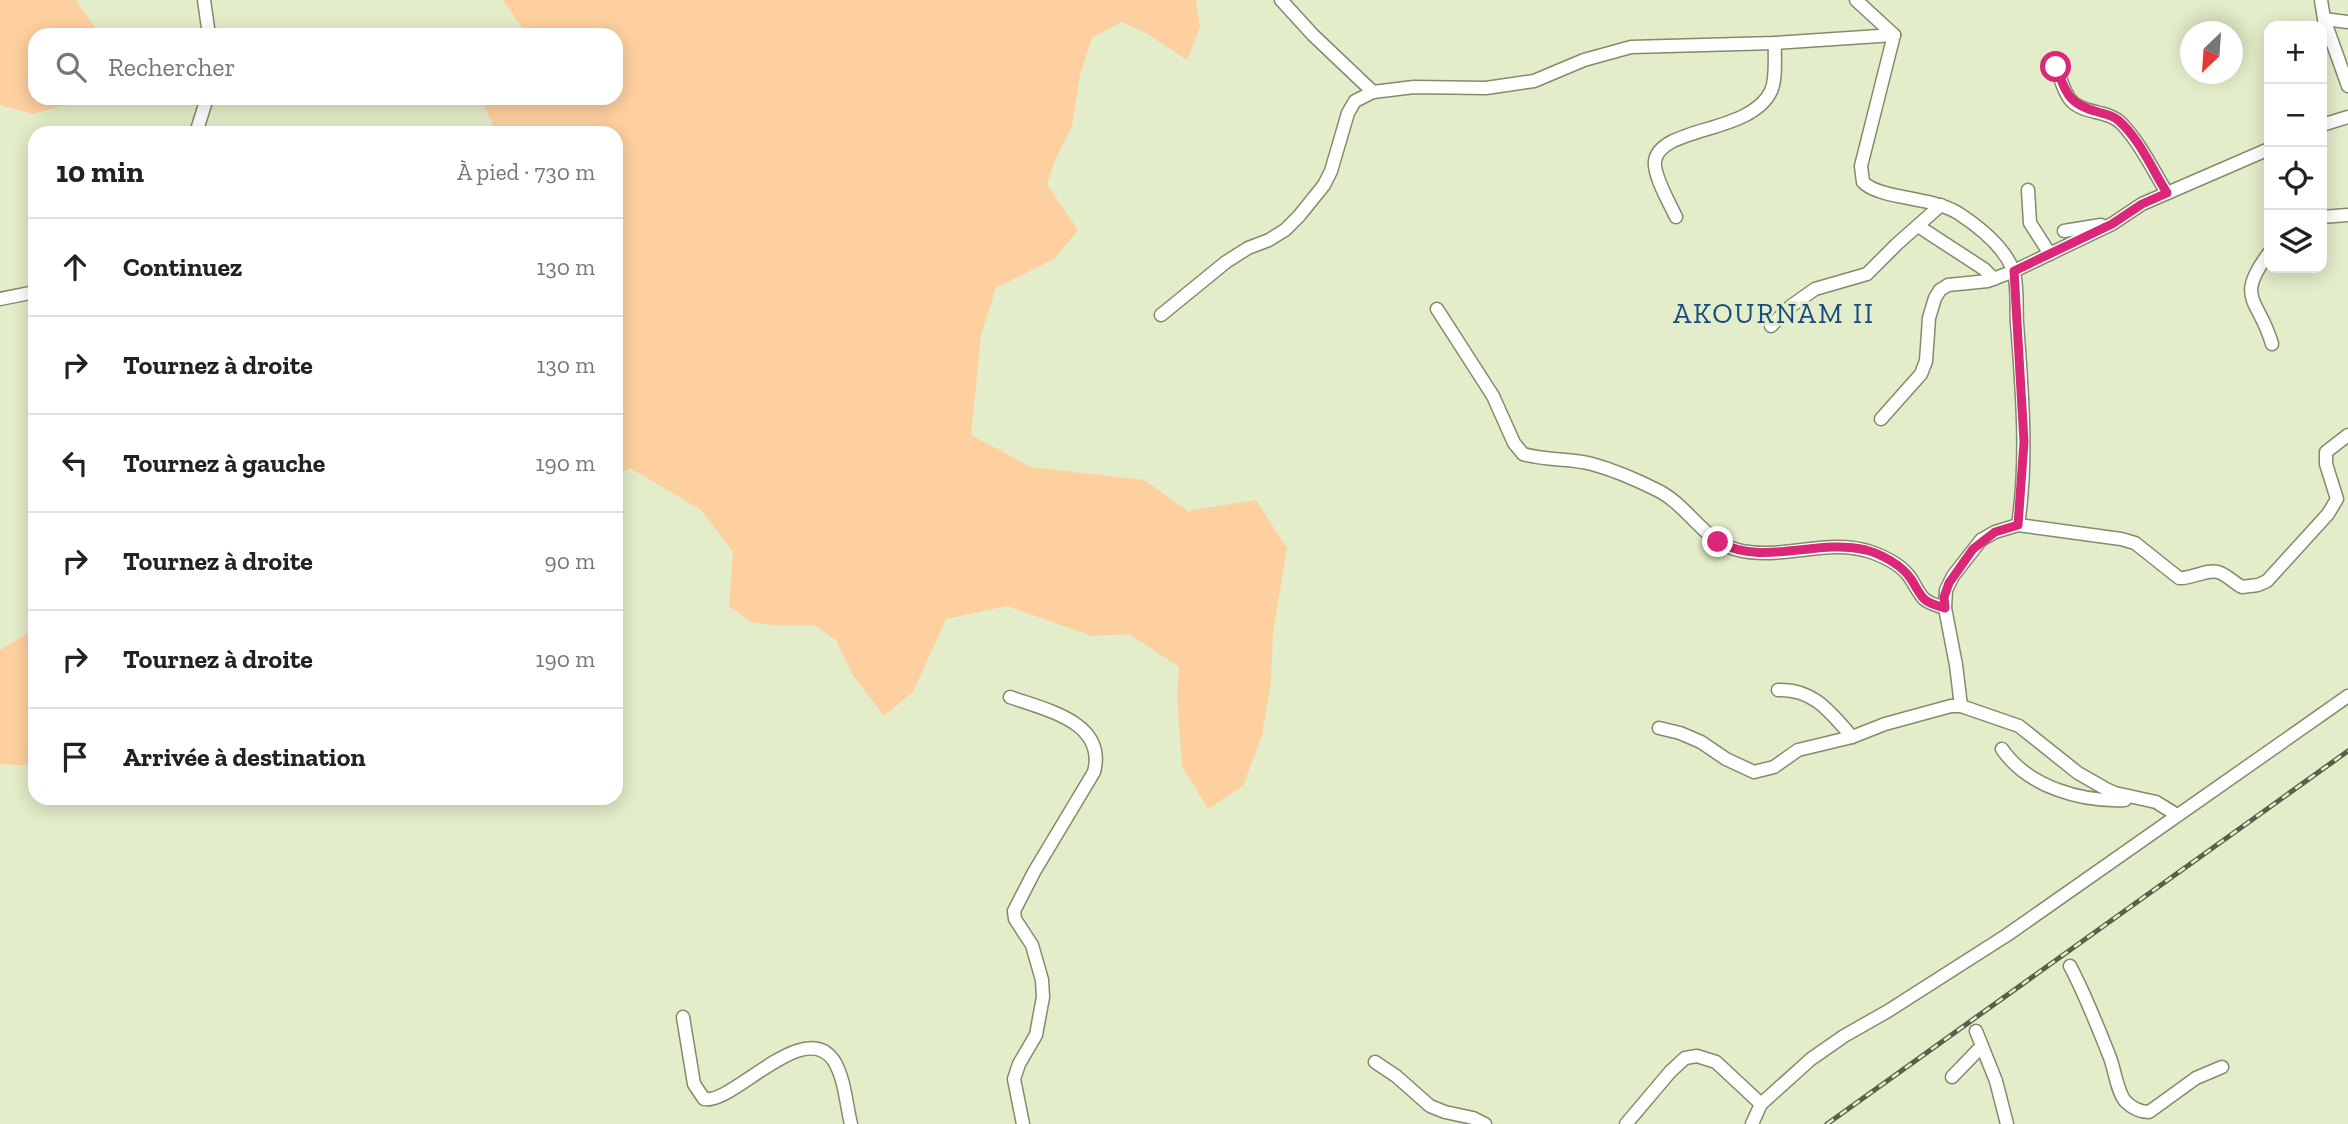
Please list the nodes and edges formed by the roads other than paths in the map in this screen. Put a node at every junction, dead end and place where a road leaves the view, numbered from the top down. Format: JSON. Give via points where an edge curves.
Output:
{"nodes":[{"id":1,"x":204,"y":0,"type":"edge"},
{"id":2,"x":1281,"y":0,"type":"edge"},
{"id":3,"x":1876,"y":0,"type":"edge"},
{"id":4,"x":2322,"y":0,"type":"edge"},
{"id":5,"x":1860,"y":4,"type":"edge"},
{"id":6,"x":2324,"y":19,"type":"junction"},
{"id":7,"x":2348,"y":22,"type":"edge"},
{"id":8,"x":208,"y":28,"type":"edge"},
{"id":9,"x":1894,"y":35,"type":"junction"},
{"id":10,"x":1775,"y":43,"type":"junction"},
{"id":11,"x":2056,"y":67,"type":"dead end"},
{"id":12,"x":2348,"y":86,"type":"edge"},
{"id":13,"x":1373,"y":92,"type":"junction"},
{"id":14,"x":205,"y":105,"type":"edge"},
{"id":15,"x":2348,"y":117,"type":"edge"},
{"id":16,"x":2327,"y":123,"type":"edge"},
{"id":17,"x":198,"y":126,"type":"edge"},
{"id":18,"x":2264,"y":151,"type":"edge"},
{"id":19,"x":2028,"y":190,"type":"dead end"},
{"id":20,"x":2167,"y":193,"type":"junction"},
{"id":21,"x":1941,"y":205,"type":"junction"},
{"id":22,"x":2348,"y":215,"type":"edge"},
{"id":23,"x":1676,"y":217,"type":"dead end"},
{"id":24,"x":2327,"y":217,"type":"edge"},
{"id":25,"x":2112,"y":224,"type":"junction"},
{"id":26,"x":1917,"y":226,"type":"junction"},
{"id":27,"x":2064,"y":231,"type":"dead end"},
{"id":28,"x":2050,"y":254,"type":"junction"},
{"id":29,"x":2264,"y":261,"type":"edge"},
{"id":30,"x":2014,"y":271,"type":"junction"},
{"id":31,"x":1994,"y":279,"type":"junction"},
{"id":32,"x":28,"y":293,"type":"edge"},
{"id":33,"x":0,"y":299,"type":"edge"},
{"id":34,"x":1437,"y":309,"type":"dead end"},
{"id":35,"x":1161,"y":315,"type":"dead end"},
{"id":36,"x":1771,"y":326,"type":"dead end"},
{"id":37,"x":2272,"y":344,"type":"dead end"},
{"id":38,"x":1881,"y":419,"type":"dead end"},
{"id":39,"x":2348,"y":435,"type":"edge"},
{"id":40,"x":2018,"y":525,"type":"junction"},
{"id":41,"x":1945,"y":608,"type":"junction"},
{"id":42,"x":1778,"y":690,"type":"dead end"},
{"id":43,"x":2348,"y":696,"type":"edge"},
{"id":44,"x":1010,"y":697,"type":"dead end"},
{"id":45,"x":1961,"y":706,"type":"junction"},
{"id":46,"x":1659,"y":728,"type":"dead end"},
{"id":47,"x":1852,"y":737,"type":"junction"},
{"id":48,"x":2002,"y":749,"type":"dead end"},
{"id":49,"x":2139,"y":799,"type":"junction"},
{"id":50,"x":2177,"y":815,"type":"junction"},
{"id":51,"x":2070,"y":966,"type":"dead end"},
{"id":52,"x":683,"y":1017,"type":"dead end"},
{"id":53,"x":1976,"y":1031,"type":"dead end"},
{"id":54,"x":1982,"y":1047,"type":"junction"},
{"id":55,"x":1375,"y":1062,"type":"dead end"},
{"id":56,"x":2222,"y":1068,"type":"dead end"},
{"id":57,"x":1952,"y":1077,"type":"dead end"},
{"id":58,"x":1761,"y":1104,"type":"junction"},
{"id":59,"x":851,"y":1124,"type":"edge"},
{"id":60,"x":1023,"y":1124,"type":"edge"},
{"id":61,"x":1485,"y":1124,"type":"edge"},
{"id":62,"x":1626,"y":1124,"type":"edge"},
{"id":63,"x":1752,"y":1124,"type":"edge"},
{"id":64,"x":2007,"y":1124,"type":"edge"}],
"edges":[{"from":1,"to":8,"type":"street"},
{"from":2,"to":13,"type":"street"},
{"from":3,"to":5,"type":"street"},
{"from":4,"to":6,"type":"street"},
{"from":5,"to":9,"type":"street"},
{"from":6,"to":7,"type":"street"},
{"from":6,"to":12,"type":"street"},
{"from":9,"to":10,"type":"street"},
{"from":9,"to":21,"type":"street","via":[[1861,166],[1863,183],[1878,192]]},
{"from":10,"to":13,"type":"street","via":[[1631,47],[1534,81],[1486,88],[1414,87]]},
{"from":10,"to":23,"type":"street","via":[[1771,91],[1762,103],[1725,125],[1667,143],[1658,154],[1656,171]]},
{"from":11,"to":20,"type":"street","via":[[2074,103],[2121,122]]},
{"from":13,"to":35,"type":"street","via":[[1355,101],[1324,184],[1285,230],[1226,262]]},
{"from":14,"to":17,"type":"street"},
{"from":15,"to":16,"type":"street"},
{"from":18,"to":20,"type":"street"},
{"from":19,"to":28,"type":"street","via":[[2030,223]]},
{"from":20,"to":25,"type":"street"},
{"from":21,"to":26,"type":"street"},
{"from":21,"to":30,"type":"street","via":[[1979,228]]},
{"from":22,"to":24,"type":"street"},
{"from":25,"to":27,"type":"street"},
{"from":25,"to":28,"type":"street"},
{"from":26,"to":31,"type":"street"},
{"from":26,"to":36,"type":"street","via":[[1867,274],[1815,289]]},
{"from":28,"to":30,"type":"street"},
{"from":29,"to":37,"type":"street","via":[[2250,293]]},
{"from":30,"to":31,"type":"street"},
{"from":30,"to":40,"type":"street","via":[[2024,442]]},
{"from":31,"to":38,"type":"street","via":[[1940,290],[1929,318],[1921,374]]},
{"from":32,"to":33,"type":"street"},
{"from":34,"to":41,"type":"street","via":[[1524,454],[1591,464],[1659,491],[1718,542],[1735,549],[1760,554],[1842,548],[1875,553],[1903,569],[1919,595]]},
{"from":39,"to":40,"type":"street","via":[[2326,452],[2337,499],[2328,514],[2267,581],[2258,585],[2242,587],[2219,572],[2179,578],[2135,543],[2121,538]]},
{"from":40,"to":41,"type":"street","via":[[1995,532],[1973,549],[1949,583]]},
{"from":41,"to":45,"type":"street"},
{"from":42,"to":47,"type":"street","via":[[1797,691],[1822,704]]},
{"from":43,"to":50,"type":"street"},
{"from":44,"to":60,"type":"street","via":[[1079,725],[1090,736],[1097,763],[1014,911],[1032,945],[1043,997],[1036,1035],[1014,1079]]},
{"from":45,"to":47,"type":"street"},
{"from":45,"to":49,"type":"street","via":[[2020,726],[2078,773],[2115,793]]},
{"from":46,"to":47,"type":"street","via":[[1701,742],[1754,772],[1774,767],[1798,750]]},
{"from":48,"to":49,"type":"street","via":[[2015,766],[2052,787],[2110,800]]},
{"from":49,"to":50,"type":"street","via":[[2156,802]]},
{"from":50,"to":58,"type":"street","via":[[2007,935],[1844,1036]]},
{"from":51,"to":56,"type":"street","via":[[2124,1100],[2134,1109],[2149,1112],[2196,1078]]},
{"from":52,"to":59,"type":"street","via":[[694,1084],[704,1099],[723,1095],[792,1052],[813,1049],[833,1059]]},
{"from":53,"to":54,"type":"street"},
{"from":54,"to":57,"type":"street"},
{"from":54,"to":64,"type":"street"},
{"from":55,"to":61,"type":"street","via":[[1430,1106]]},
{"from":58,"to":62,"type":"street","via":[[1716,1062],[1697,1056],[1685,1058],[1670,1072]]},
{"from":58,"to":63,"type":"street"}]}
